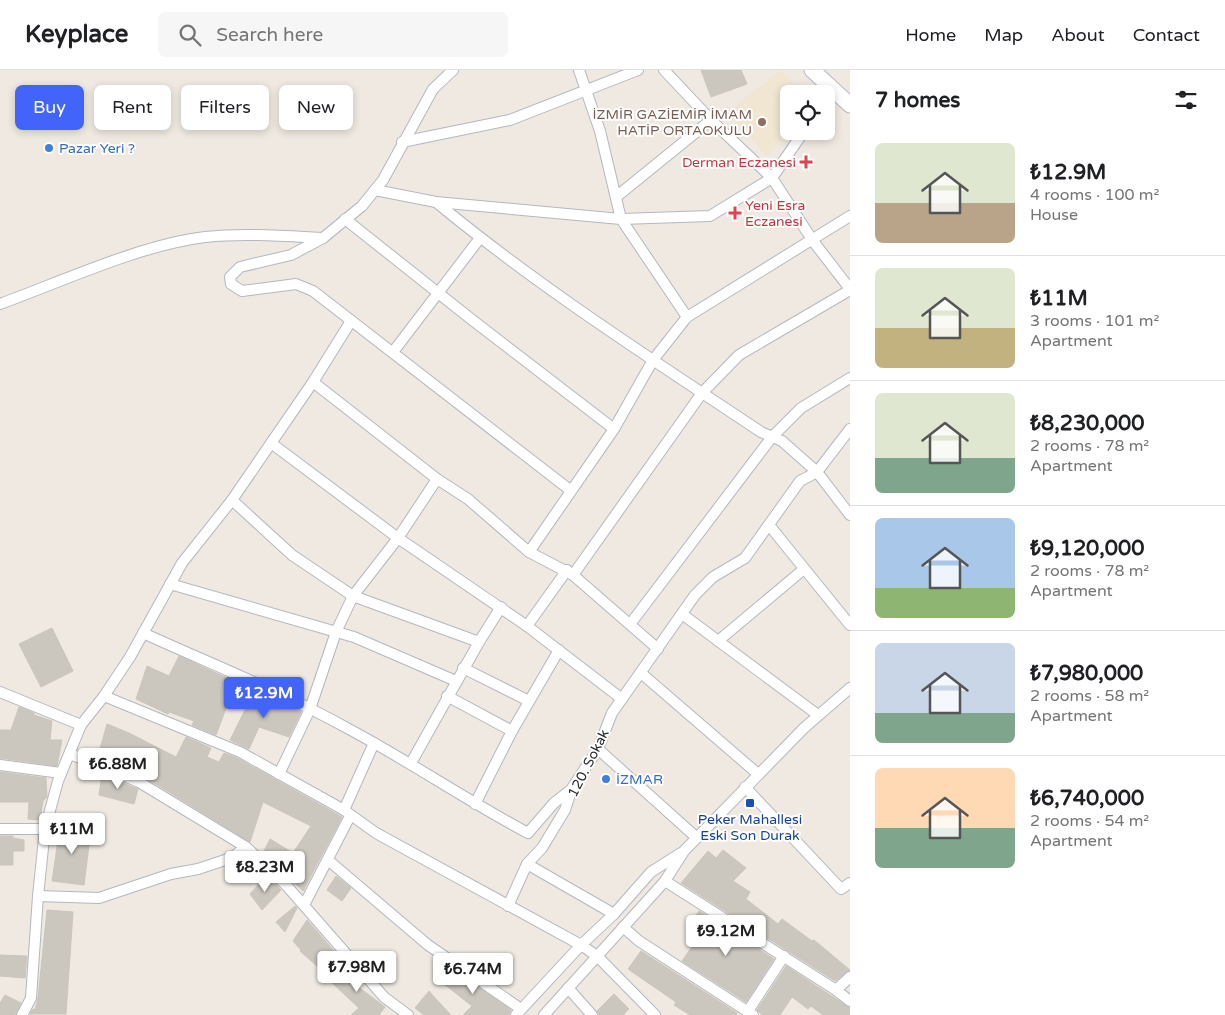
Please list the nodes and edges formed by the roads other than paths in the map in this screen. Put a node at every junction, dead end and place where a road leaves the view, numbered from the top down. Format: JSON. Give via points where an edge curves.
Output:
{"nodes":[{"id":1,"x":453,"y":70,"type":"edge"},
{"id":2,"x":580,"y":70,"type":"edge"},
{"id":3,"x":638,"y":70,"type":"edge"},
{"id":4,"x":664,"y":70,"type":"edge"},
{"id":5,"x":812,"y":70,"type":"edge"},
{"id":6,"x":823,"y":85,"type":"edge"},
{"id":7,"x":587,"y":92,"type":"junction"},
{"id":8,"x":835,"y":97,"type":"edge"},
{"id":9,"x":850,"y":105,"type":"edge"},
{"id":10,"x":711,"y":120,"type":"junction"},
{"id":11,"x":798,"y":140,"type":"edge"},
{"id":12,"x":402,"y":142,"type":"junction"},
{"id":13,"x":772,"y":178,"type":"junction"},
{"id":14,"x":375,"y":190,"type":"junction"},
{"id":15,"x":616,"y":197,"type":"junction"},
{"id":16,"x":436,"y":202,"type":"junction"},
{"id":17,"x":850,"y":216,"type":"edge"},
{"id":18,"x":345,"y":218,"type":"junction"},
{"id":19,"x":621,"y":219,"type":"junction"},
{"id":20,"x":323,"y":238,"type":"junction"},
{"id":21,"x":480,"y":238,"type":"junction"},
{"id":22,"x":813,"y":241,"type":"junction"},
{"id":23,"x":850,"y":290,"type":"edge"},
{"id":24,"x":439,"y":292,"type":"junction"},
{"id":25,"x":0,"y":304,"type":"edge"},
{"id":26,"x":688,"y":317,"type":"junction"},
{"id":27,"x":351,"y":321,"type":"junction"},
{"id":28,"x":393,"y":352,"type":"junction"},
{"id":29,"x":653,"y":360,"type":"junction"},
{"id":30,"x":850,"y":378,"type":"edge"},
{"id":31,"x":313,"y":382,"type":"junction"},
{"id":32,"x":702,"y":393,"type":"junction"},
{"id":33,"x":614,"y":428,"type":"junction"},
{"id":34,"x":850,"y":429,"type":"edge"},
{"id":35,"x":772,"y":437,"type":"junction"},
{"id":36,"x":271,"y":443,"type":"junction"},
{"id":37,"x":817,"y":472,"type":"junction"},
{"id":38,"x":437,"y":479,"type":"junction"},
{"id":39,"x":570,"y":490,"type":"junction"},
{"id":40,"x":232,"y":500,"type":"junction"},
{"id":41,"x":850,"y":515,"type":"edge"},
{"id":42,"x":769,"y":525,"type":"junction"},
{"id":43,"x":398,"y":538,"type":"junction"},
{"id":44,"x":529,"y":552,"type":"junction"},
{"id":45,"x":804,"y":569,"type":"junction"},
{"id":46,"x":570,"y":573,"type":"junction"},
{"id":47,"x":170,"y":584,"type":"junction"},
{"id":48,"x":353,"y":596,"type":"junction"},
{"id":49,"x":501,"y":607,"type":"junction"},
{"id":50,"x":682,"y":614,"type":"junction"},
{"id":51,"x":631,"y":623,"type":"junction"},
{"id":52,"x":850,"y":625,"type":"edge"},
{"id":53,"x":528,"y":626,"type":"junction"},
{"id":54,"x":336,"y":632,"type":"junction"},
{"id":55,"x":143,"y":634,"type":"junction"},
{"id":56,"x":718,"y":641,"type":"junction"},
{"id":57,"x":479,"y":642,"type":"junction"},
{"id":58,"x":658,"y":649,"type":"junction"},
{"id":59,"x":559,"y":650,"type":"junction"},
{"id":60,"x":463,"y":668,"type":"junction"},
{"id":61,"x":641,"y":673,"type":"junction"},
{"id":62,"x":456,"y":681,"type":"junction"},
{"id":63,"x":850,"y":688,"type":"edge"},
{"id":64,"x":0,"y":692,"type":"edge"},
{"id":65,"x":104,"y":696,"type":"junction"},
{"id":66,"x":447,"y":696,"type":"junction"},
{"id":67,"x":622,"y":699,"type":"junction"},
{"id":68,"x":529,"y":701,"type":"junction"},
{"id":69,"x":310,"y":709,"type":"junction"},
{"id":70,"x":818,"y":715,"type":"junction"},
{"id":71,"x":80,"y":726,"type":"junction"},
{"id":72,"x":512,"y":731,"type":"junction"},
{"id":73,"x":374,"y":743,"type":"junction"},
{"id":74,"x":598,"y":749,"type":"junction"},
{"id":75,"x":70,"y":754,"type":"junction"},
{"id":76,"x":411,"y":763,"type":"junction"},
{"id":77,"x":0,"y":765,"type":"edge"},
{"id":78,"x":61,"y":773,"type":"junction"},
{"id":79,"x":279,"y":774,"type":"junction"},
{"id":80,"x":758,"y":774,"type":"junction"},
{"id":81,"x":572,"y":788,"type":"junction"},
{"id":82,"x":745,"y":788,"type":"junction"},
{"id":83,"x":475,"y":804,"type":"junction"},
{"id":84,"x":347,"y":813,"type":"junction"},
{"id":85,"x":0,"y":829,"type":"edge"},
{"id":86,"x":45,"y":829,"type":"junction"},
{"id":87,"x":697,"y":838,"type":"junction"},
{"id":88,"x":246,"y":848,"type":"junction"},
{"id":89,"x":684,"y":851,"type":"junction"},
{"id":90,"x":328,"y":860,"type":"junction"},
{"id":91,"x":528,"y":864,"type":"junction"},
{"id":92,"x":664,"y":881,"type":"junction"},
{"id":93,"x":850,"y":882,"type":"edge"},
{"id":94,"x":38,"y":896,"type":"junction"},
{"id":95,"x":304,"y":905,"type":"junction"},
{"id":96,"x":508,"y":906,"type":"junction"},
{"id":97,"x":614,"y":914,"type":"junction"},
{"id":98,"x":623,"y":927,"type":"junction"},
{"id":99,"x":581,"y":944,"type":"junction"},
{"id":100,"x":597,"y":956,"type":"junction"},
{"id":101,"x":784,"y":956,"type":"junction"},
{"id":102,"x":850,"y":977,"type":"edge"},
{"id":103,"x":568,"y":988,"type":"junction"},
{"id":104,"x":836,"y":990,"type":"junction"},
{"id":105,"x":850,"y":1001,"type":"edge"},
{"id":106,"x":519,"y":1012,"type":"edge"},
{"id":107,"x":751,"y":1013,"type":"edge"},
{"id":108,"x":22,"y":1015,"type":"edge"},
{"id":109,"x":408,"y":1015,"type":"edge"},
{"id":110,"x":544,"y":1015,"type":"edge"},
{"id":111,"x":592,"y":1015,"type":"edge"},
{"id":112,"x":654,"y":1015,"type":"edge"}],
"edges":[{"from":1,"to":12,"type":"street","via":[[433,90]]},
{"from":2,"to":7,"type":"street"},
{"from":3,"to":7,"type":"street"},
{"from":4,"to":10,"type":"street"},
{"from":5,"to":6,"type":"main road"},
{"from":7,"to":12,"type":"street","via":[[510,120]]},
{"from":7,"to":15,"type":"street"},
{"from":8,"to":9,"type":"main road"},
{"from":10,"to":13,"type":"street"},
{"from":10,"to":15,"type":"street"},
{"from":11,"to":13,"type":"street"},
{"from":12,"to":14,"type":"street"},
{"from":13,"to":19,"type":"street","via":[[710,216]]},
{"from":13,"to":22,"type":"street"},
{"from":14,"to":16,"type":"street"},
{"from":14,"to":18,"type":"street","via":[[362,206]]},
{"from":15,"to":19,"type":"street"},
{"from":16,"to":19,"type":"street"},
{"from":16,"to":21,"type":"street"},
{"from":17,"to":22,"type":"street"},
{"from":18,"to":20,"type":"street"},
{"from":18,"to":24,"type":"street"},
{"from":19,"to":26,"type":"street"},
{"from":20,"to":25,"type":"street","via":[[255,235],[206,237],[171,243]]},
{"from":20,"to":27,"type":"street","via":[[291,255],[240,268],[230,277],[231,284],[242,291],[296,284],[313,291]]},
{"from":21,"to":24,"type":"street"},
{"from":21,"to":29,"type":"street","via":[[570,305]]},
{"from":22,"to":23,"type":"street"},
{"from":22,"to":26,"type":"street"},
{"from":23,"to":32,"type":"street","via":[[738,355]]},
{"from":24,"to":28,"type":"street"},
{"from":24,"to":33,"type":"street"},
{"from":26,"to":29,"type":"street"},
{"from":27,"to":28,"type":"street"},
{"from":27,"to":31,"type":"street"},
{"from":28,"to":39,"type":"street"},
{"from":29,"to":32,"type":"street"},
{"from":29,"to":33,"type":"street"},
{"from":30,"to":35,"type":"street","via":[[801,408]]},
{"from":31,"to":36,"type":"street"},
{"from":31,"to":38,"type":"street"},
{"from":32,"to":35,"type":"street"},
{"from":32,"to":46,"type":"street"},
{"from":33,"to":39,"type":"street"},
{"from":34,"to":37,"type":"street","name":"120. Sokak"},
{"from":35,"to":37,"type":"street","via":[[782,441]]},
{"from":35,"to":51,"type":"street"},
{"from":36,"to":40,"type":"street"},
{"from":36,"to":43,"type":"street"},
{"from":37,"to":41,"type":"street"},
{"from":37,"to":42,"type":"street","name":"120. Sokak","via":[[800,481]]},
{"from":38,"to":43,"type":"street"},
{"from":38,"to":44,"type":"street","via":[[468,499]]},
{"from":39,"to":44,"type":"street"},
{"from":40,"to":47,"type":"street","via":[[182,563]]},
{"from":40,"to":48,"type":"street","via":[[292,555]]},
{"from":42,"to":45,"type":"street"},
{"from":42,"to":50,"type":"street","name":"120. Sokak","via":[[745,558],[713,577]]},
{"from":43,"to":48,"type":"street"},
{"from":43,"to":49,"type":"street"},
{"from":44,"to":46,"type":"street"},
{"from":45,"to":52,"type":"street"},
{"from":45,"to":56,"type":"street"},
{"from":46,"to":51,"type":"street"},
{"from":46,"to":53,"type":"street"},
{"from":47,"to":54,"type":"street"},
{"from":47,"to":55,"type":"street"},
{"from":48,"to":54,"type":"street"},
{"from":48,"to":57,"type":"street"},
{"from":49,"to":53,"type":"street"},
{"from":49,"to":57,"type":"street"},
{"from":50,"to":56,"type":"street"},
{"from":50,"to":58,"type":"street","name":"120. Sokak"},
{"from":51,"to":58,"type":"street"},
{"from":53,"to":59,"type":"street"},
{"from":54,"to":62,"type":"street"},
{"from":54,"to":69,"type":"street"},
{"from":55,"to":65,"type":"street"},
{"from":55,"to":69,"type":"street"},
{"from":56,"to":70,"type":"street"},
{"from":57,"to":60,"type":"street"},
{"from":58,"to":61,"type":"street","name":"120. Sokak"},
{"from":59,"to":67,"type":"street"},
{"from":59,"to":68,"type":"street"},
{"from":60,"to":62,"type":"street"},
{"from":60,"to":68,"type":"street"},
{"from":61,"to":67,"type":"street","name":"120. Sokak"},
{"from":61,"to":80,"type":"street"},
{"from":62,"to":66,"type":"street"},
{"from":63,"to":70,"type":"street"},
{"from":64,"to":71,"type":"street"},
{"from":65,"to":71,"type":"street"},
{"from":65,"to":79,"type":"street","via":[[240,752]]},
{"from":66,"to":72,"type":"street"},
{"from":66,"to":76,"type":"street"},
{"from":67,"to":74,"type":"street","name":"120. Sokak","via":[[612,713]]},
{"from":68,"to":72,"type":"street"},
{"from":69,"to":73,"type":"street"},
{"from":69,"to":79,"type":"street"},
{"from":70,"to":80,"type":"street"},
{"from":71,"to":75,"type":"street"},
{"from":72,"to":83,"type":"street"},
{"from":73,"to":76,"type":"street"},
{"from":73,"to":84,"type":"street"},
{"from":74,"to":81,"type":"street","name":"120. Sokak"},
{"from":74,"to":87,"type":"street"},
{"from":75,"to":78,"type":"street"},
{"from":75,"to":88,"type":"street","via":[[139,782]]},
{"from":76,"to":83,"type":"street"},
{"from":77,"to":78,"type":"street"},
{"from":78,"to":86,"type":"street"},
{"from":79,"to":84,"type":"street"},
{"from":80,"to":82,"type":"street"},
{"from":81,"to":83,"type":"street","via":[[528,833]]},
{"from":81,"to":91,"type":"street","name":"120. Sokak","via":[[561,818]]},
{"from":82,"to":87,"type":"street"},
{"from":82,"to":93,"type":"street","via":[[841,889]]},
{"from":84,"to":90,"type":"street"},
{"from":84,"to":96,"type":"street","via":[[376,833]]},
{"from":85,"to":86,"type":"street"},
{"from":86,"to":94,"type":"street"},
{"from":87,"to":89,"type":"street"},
{"from":88,"to":94,"type":"street","via":[[231,858],[99,898]]},
{"from":88,"to":95,"type":"street"},
{"from":89,"to":92,"type":"street"},
{"from":89,"to":97,"type":"street","via":[[651,872]]},
{"from":90,"to":95,"type":"street"},
{"from":90,"to":106,"type":"street","via":[[428,945]]},
{"from":91,"to":96,"type":"street","name":"120. Sokak"},
{"from":91,"to":97,"type":"street"},
{"from":92,"to":98,"type":"street"},
{"from":92,"to":101,"type":"street"},
{"from":94,"to":108,"type":"street","via":[[31,998]]},
{"from":95,"to":109,"type":"street","via":[[384,997]]},
{"from":96,"to":99,"type":"street"},
{"from":97,"to":99,"type":"street"},
{"from":98,"to":100,"type":"street"},
{"from":98,"to":107,"type":"street","via":[[639,941]]},
{"from":99,"to":100,"type":"street"},
{"from":99,"to":106,"type":"street"},
{"from":100,"to":103,"type":"street"},
{"from":100,"to":112,"type":"street"},
{"from":101,"to":104,"type":"street"},
{"from":101,"to":107,"type":"street"},
{"from":102,"to":104,"type":"street"},
{"from":103,"to":110,"type":"street"},
{"from":103,"to":111,"type":"street"},
{"from":104,"to":105,"type":"street"}]}
